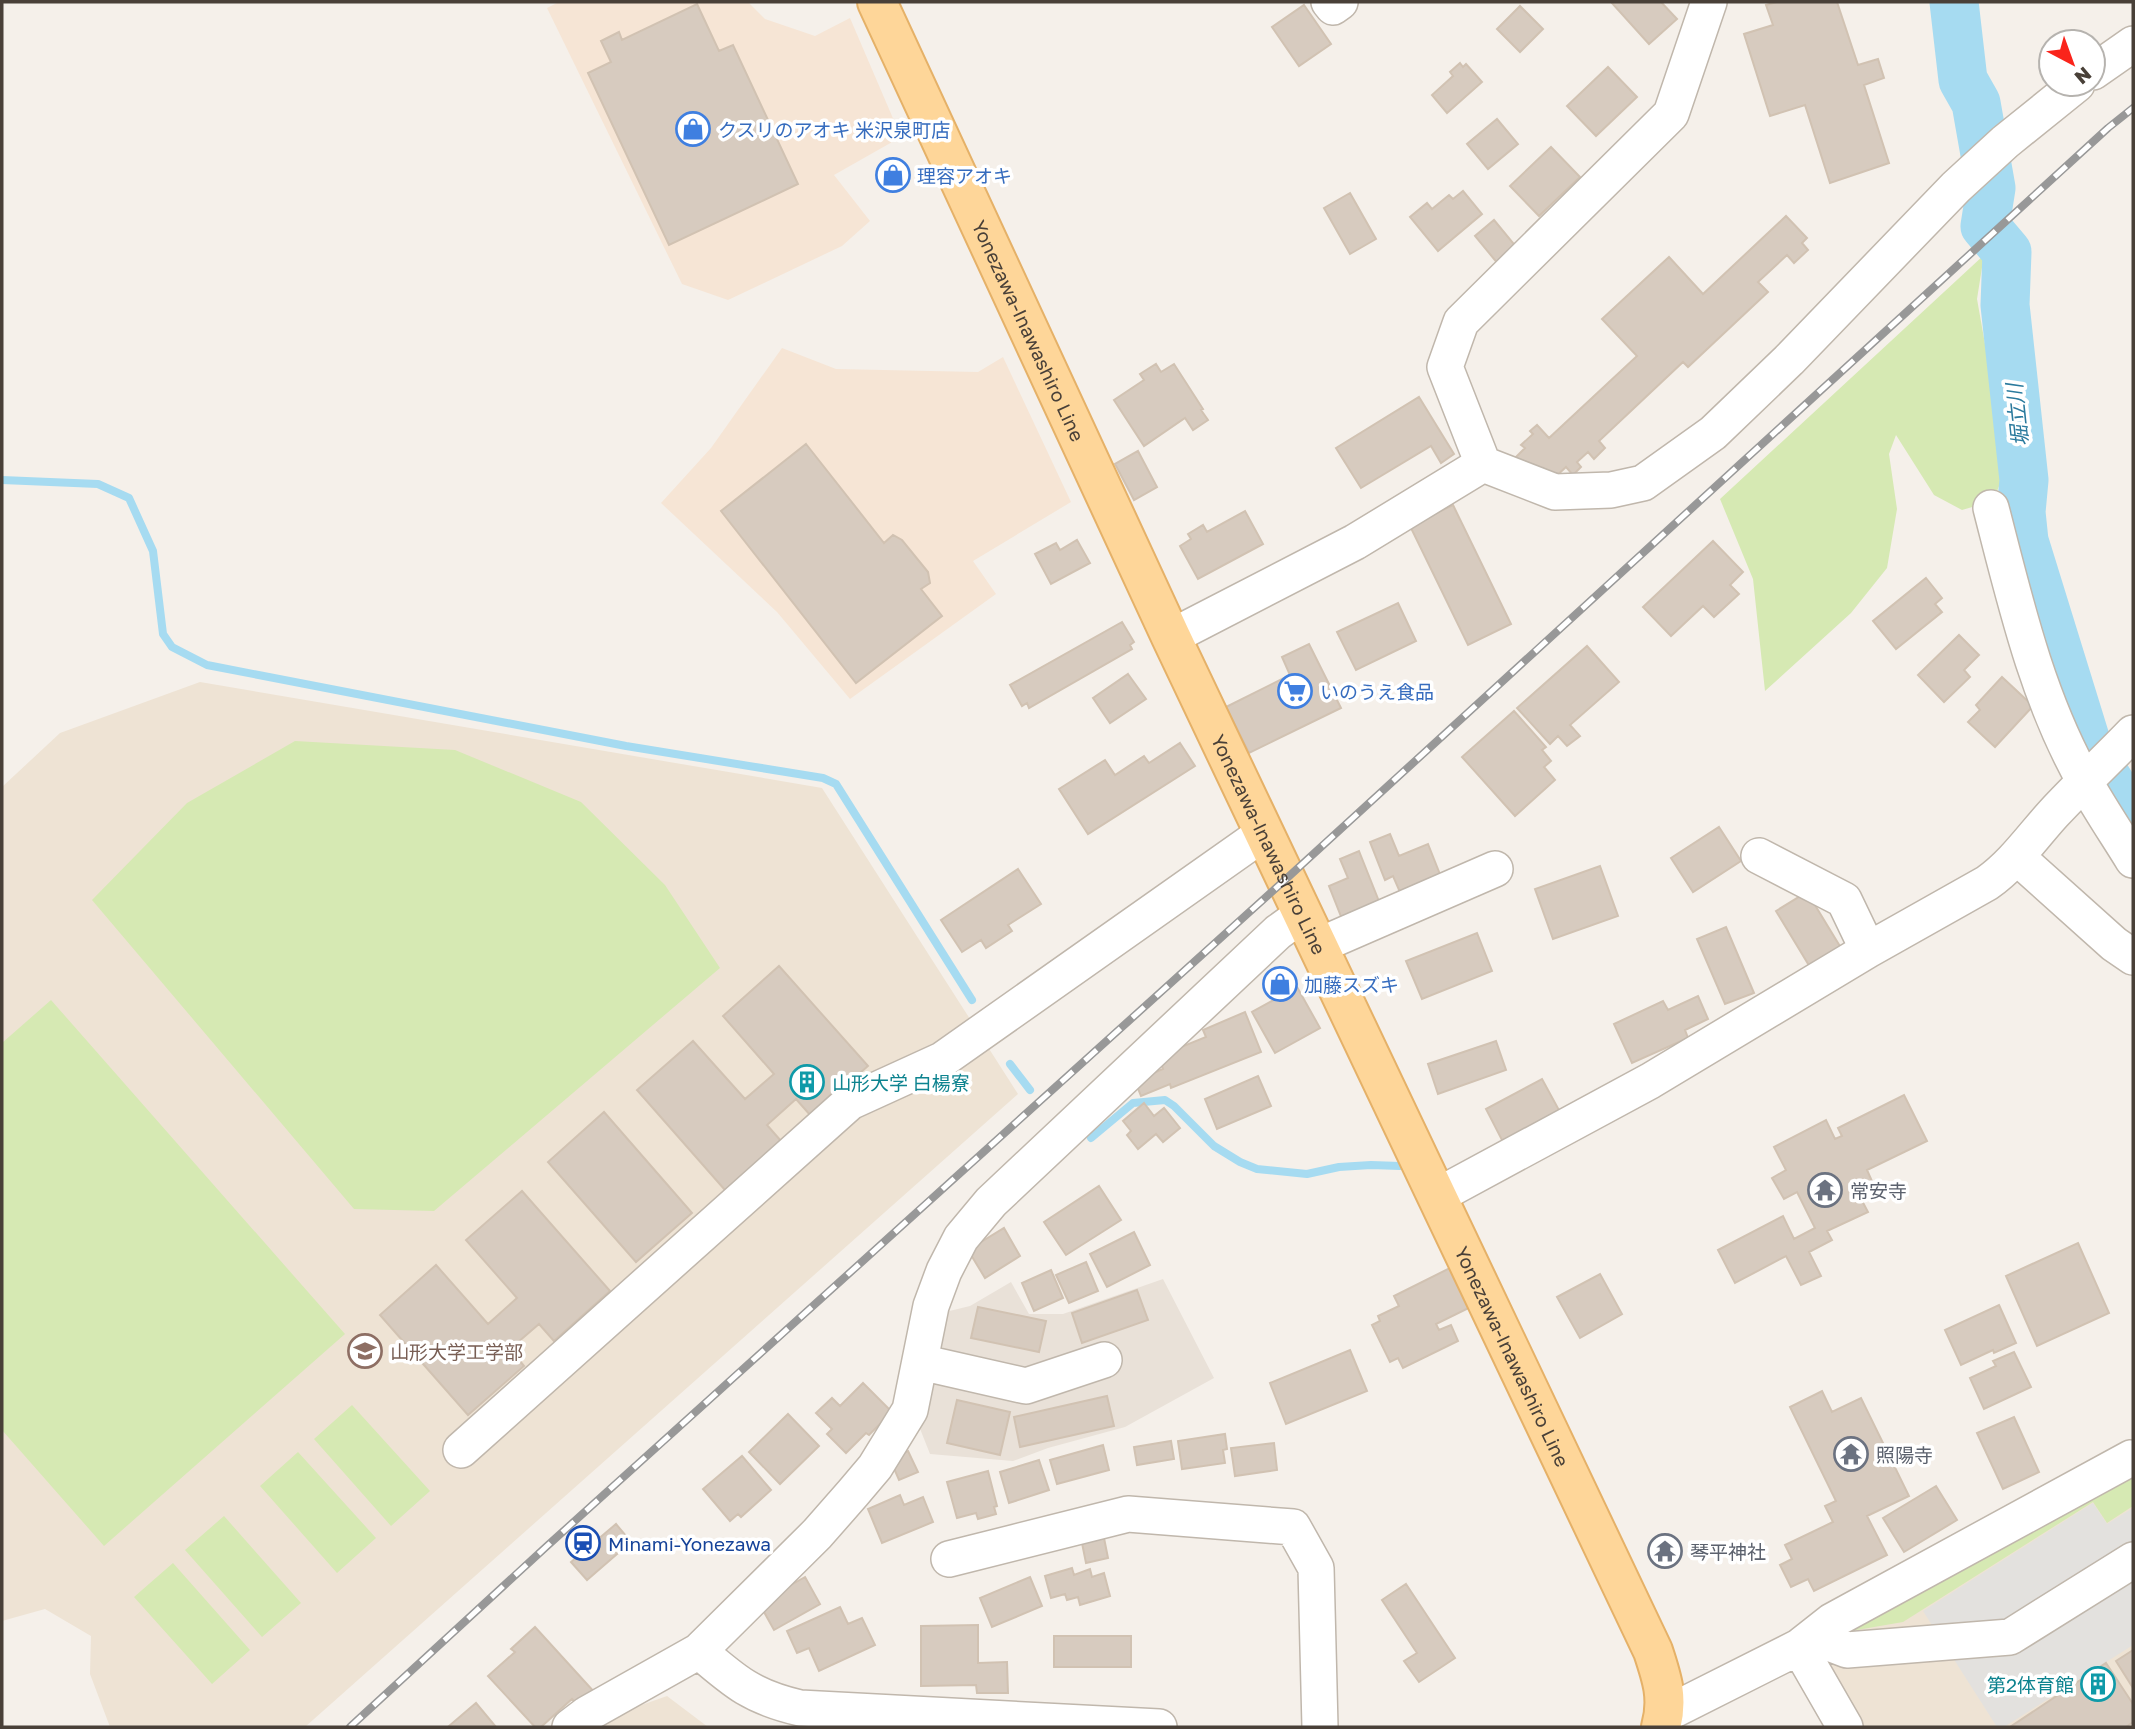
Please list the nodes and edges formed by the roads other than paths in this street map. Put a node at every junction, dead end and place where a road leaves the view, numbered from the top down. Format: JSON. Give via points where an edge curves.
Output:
{"nodes":[{"id":1,"x":877,"y":2,"type":"edge"},
{"id":2,"x":1329,"y":2,"type":"edge"},
{"id":3,"x":1340,"y":2,"type":"edge"},
{"id":4,"x":1709,"y":2,"type":"edge"},
{"id":5,"x":2133,"y":44,"type":"edge"},
{"id":6,"x":2107,"y":62,"type":"edge"},
{"id":7,"x":2060,"y":98,"type":"edge"},
{"id":8,"x":1483,"y":464,"type":"junction"},
{"id":9,"x":1991,"y":508,"type":"dead end"},
{"id":10,"x":1171,"y":637,"type":"junction"},
{"id":11,"x":2129,"y":737,"type":"edge"},
{"id":12,"x":2088,"y":777,"type":"junction"},
{"id":13,"x":1264,"y":833,"type":"junction"},
{"id":14,"x":1759,"y":856,"type":"dead end"},
{"id":15,"x":2017,"y":857,"type":"junction"},
{"id":16,"x":2133,"y":860,"type":"edge"},
{"id":17,"x":1495,"y":869,"type":"dead end"},
{"id":18,"x":1311,"y":930,"type":"junction"},
{"id":19,"x":1868,"y":950,"type":"junction"},
{"id":20,"x":2133,"y":957,"type":"edge"},
{"id":21,"x":1437,"y":1196,"type":"junction"},
{"id":22,"x":1104,"y":1360,"type":"dead end"},
{"id":23,"x":919,"y":1362,"type":"junction"},
{"id":24,"x":461,"y":1450,"type":"dead end"},
{"id":25,"x":2132,"y":1458,"type":"dead end"},
{"id":26,"x":949,"y":1559,"type":"dead end"},
{"id":27,"x":2133,"y":1560,"type":"edge"},
{"id":28,"x":1806,"y":1642,"type":"junction"},
{"id":29,"x":699,"y":1651,"type":"junction"},
{"id":30,"x":1662,"y":1721,"type":"edge"},
{"id":31,"x":1017,"y":1724,"type":"edge"},
{"id":32,"x":570,"y":1727,"type":"edge"},
{"id":33,"x":1159,"y":1727,"type":"edge"},
{"id":34,"x":1320,"y":1727,"type":"edge"},
{"id":35,"x":1845,"y":1727,"type":"edge"}],
"edges":[{"from":1,"to":10,"type":"main road","name":"Yonezawa-Inawashiro Line"},
{"from":2,"to":3,"type":"street","via":[[1333,7]]},
{"from":4,"to":8,"type":"street","via":[[1671,114],[1461,322],[1445,367]]},
{"from":5,"to":6,"type":"street"},
{"from":7,"to":8,"type":"street","via":[[1956,187],[1713,433],[1643,483],[1611,490],[1555,492]]},
{"from":8,"to":10,"type":"street","via":[[1355,542]]},
{"from":9,"to":12,"type":"street","via":[[2023,635],[2053,716]]},
{"from":10,"to":13,"type":"main road","name":"Yonezawa-Inawashiro Line"},
{"from":11,"to":12,"type":"street"},
{"from":12,"to":15,"type":"street"},
{"from":12,"to":16,"type":"street"},
{"from":13,"to":18,"type":"main road","name":"Yonezawa-Inawashiro Line"},
{"from":13,"to":24,"type":"street","via":[[943,1060],[850,1102]]},
{"from":14,"to":19,"type":"street","via":[[1844,900]]},
{"from":15,"to":19,"type":"street","via":[[1987,883]]},
{"from":15,"to":20,"type":"street"},
{"from":17,"to":18,"type":"street"},
{"from":18,"to":21,"type":"main road","name":"Yonezawa-Inawashiro Line"},
{"from":18,"to":23,"type":"street","via":[[1267,942],[991,1202],[961,1238],[944,1271]]},
{"from":19,"to":21,"type":"street","via":[[1650,1081]]},
{"from":21,"to":30,"type":"main road","name":"Yonezawa-Inawashiro Line","via":[[1653,1651],[1664,1688]]},
{"from":22,"to":23,"type":"street","via":[[1026,1386]]},
{"from":23,"to":29,"type":"street","via":[[910,1410],[874,1468],[817,1534]]},
{"from":25,"to":28,"type":"street","via":[[1832,1621]]},
{"from":26,"to":34,"type":"street","via":[[1128,1514],[1293,1527],[1316,1568]]},
{"from":27,"to":28,"type":"street","via":[[2010,1637],[1847,1650]]},
{"from":28,"to":30,"type":"street"},
{"from":28,"to":35,"type":"street"},
{"from":29,"to":31,"type":"street","via":[[737,1684],[772,1702]]},
{"from":29,"to":32,"type":"street"},
{"from":31,"to":33,"type":"street"}]}
